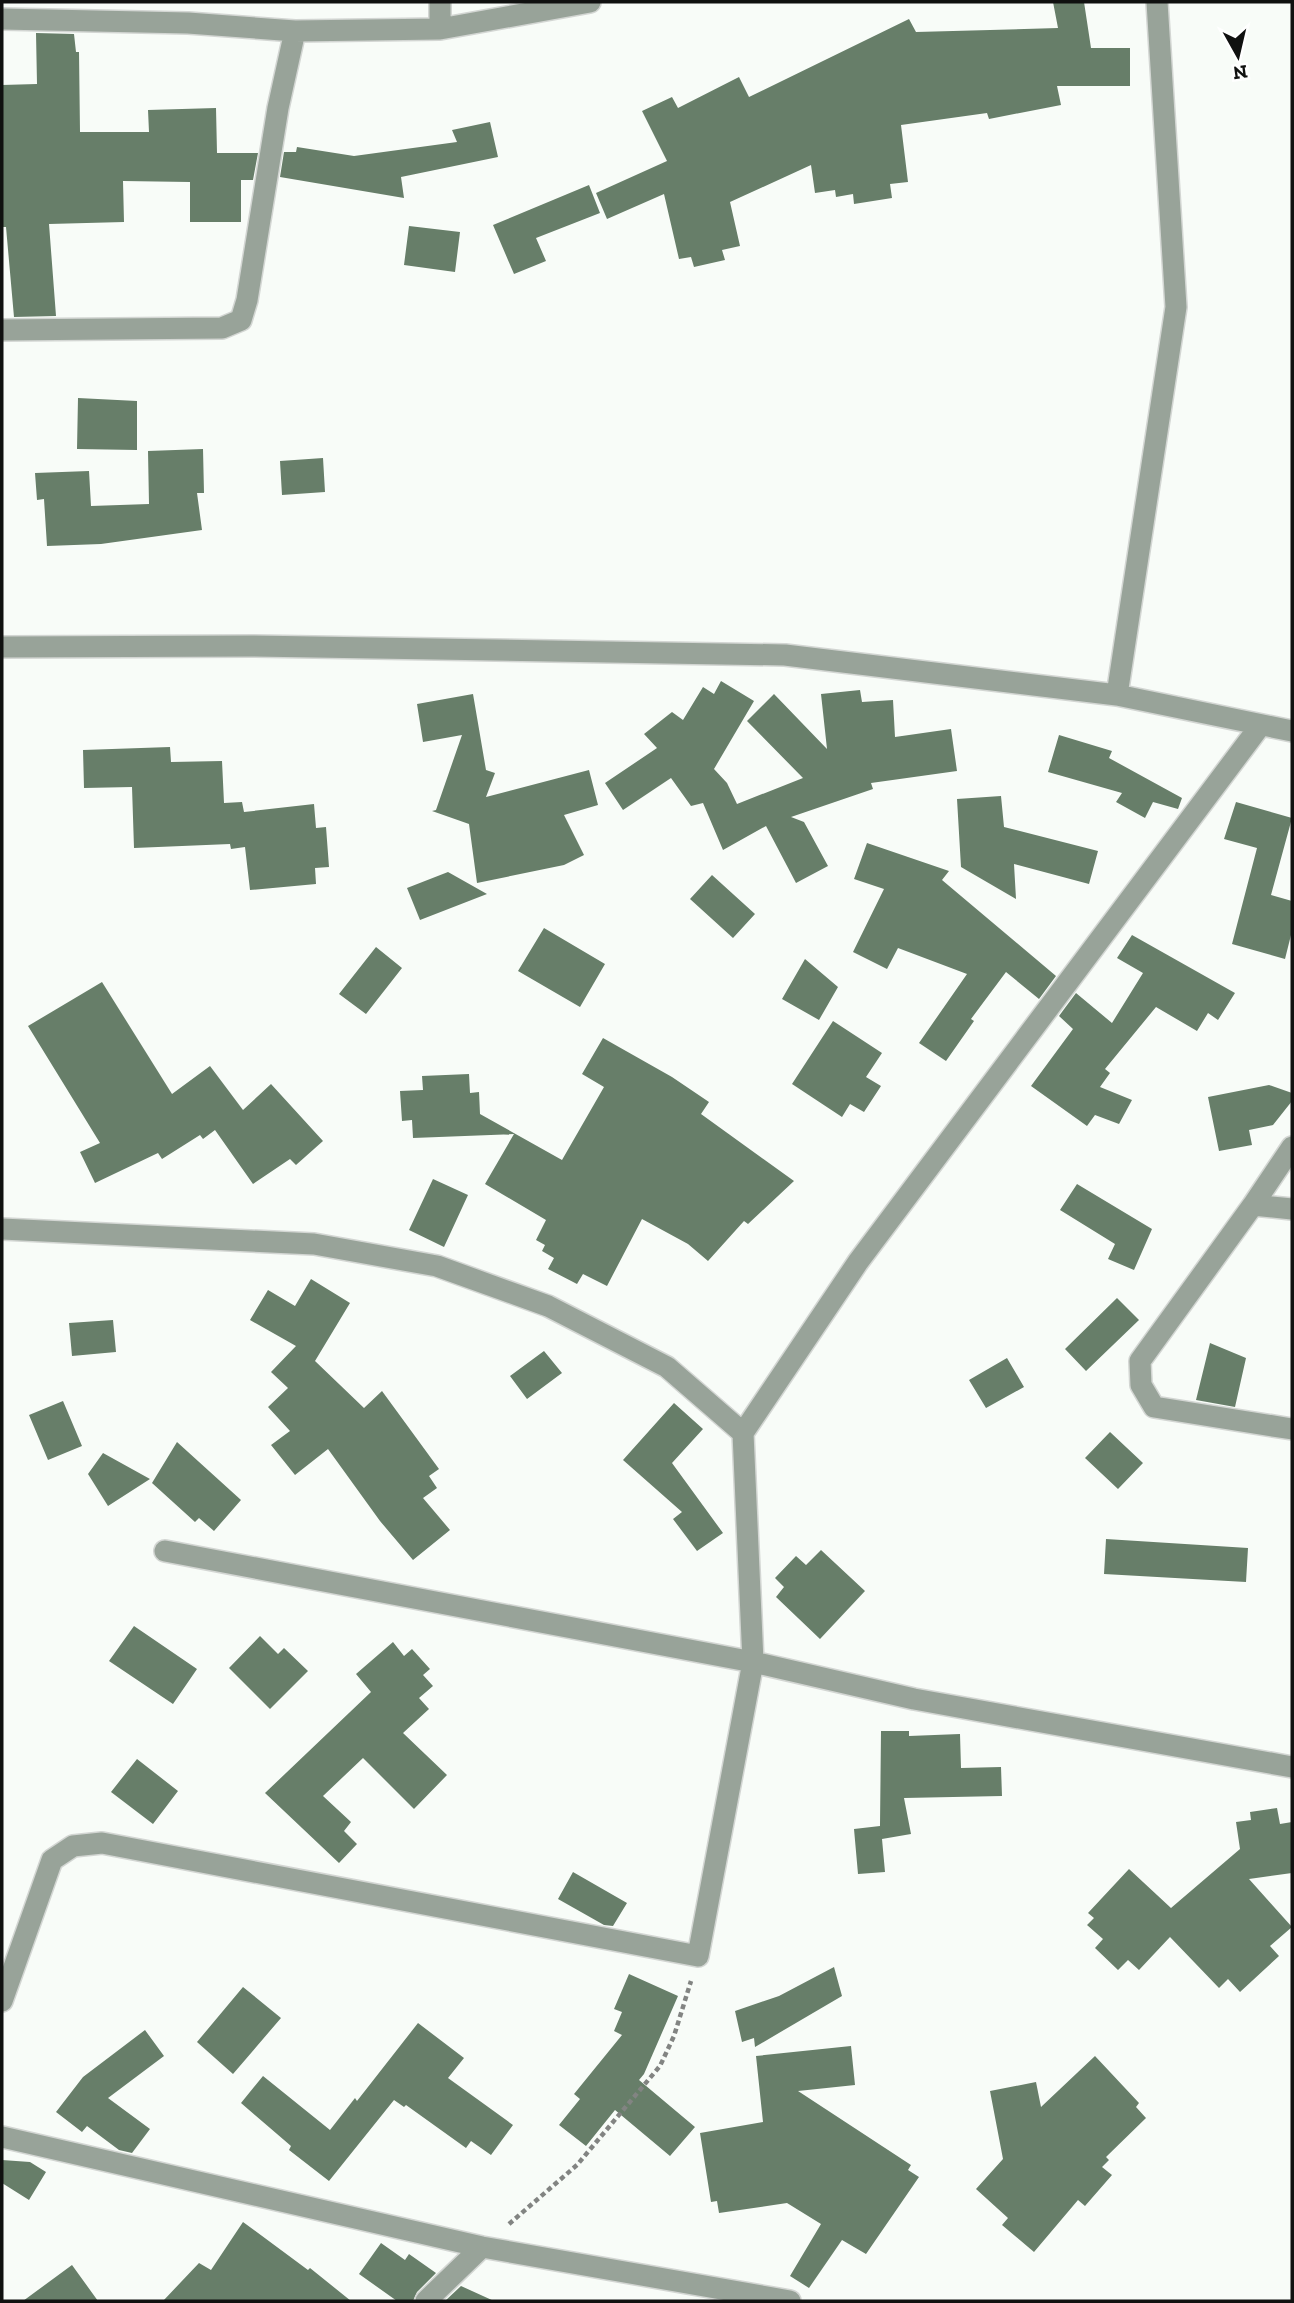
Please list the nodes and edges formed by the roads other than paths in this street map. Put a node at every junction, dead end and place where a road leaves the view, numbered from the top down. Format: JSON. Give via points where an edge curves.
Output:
{"nodes":[{"id":1,"x":440,"y":2,"type":"edge"},
{"id":2,"x":590,"y":2,"type":"edge"},
{"id":3,"x":1157,"y":2,"type":"edge"},
{"id":4,"x":187,"y":12,"type":"edge"},
{"id":5,"x":2,"y":19,"type":"edge"},
{"id":6,"x":440,"y":29,"type":"junction"},
{"id":7,"x":295,"y":30,"type":"junction"},
{"id":8,"x":2,"y":330,"type":"edge"},
{"id":9,"x":2,"y":647,"type":"edge"},
{"id":10,"x":1117,"y":695,"type":"junction"},
{"id":11,"x":1260,"y":726,"type":"junction"},
{"id":12,"x":1292,"y":731,"type":"edge"},
{"id":13,"x":1292,"y":1147,"type":"edge"},
{"id":14,"x":1253,"y":1205,"type":"junction"},
{"id":15,"x":1292,"y":1209,"type":"edge"},
{"id":16,"x":2,"y":1229,"type":"edge"},
{"id":17,"x":1292,"y":1429,"type":"edge"},
{"id":18,"x":743,"y":1433,"type":"junction"},
{"id":19,"x":165,"y":1551,"type":"dead end"},
{"id":20,"x":753,"y":1662,"type":"junction"},
{"id":21,"x":1292,"y":1767,"type":"edge"},
{"id":22,"x":2,"y":2001,"type":"edge"},
{"id":23,"x":2,"y":2137,"type":"edge"},
{"id":24,"x":482,"y":2247,"type":"junction"},
{"id":25,"x":426,"y":2301,"type":"edge"},
{"id":26,"x":790,"y":2301,"type":"edge"}],
"edges":[{"from":1,"to":6,"type":"street"},
{"from":2,"to":6,"type":"street"},
{"from":3,"to":10,"type":"street","via":[[1176,307]]},
{"from":4,"to":5,"type":"street"},
{"from":4,"to":7,"type":"street"},
{"from":6,"to":7,"type":"street"},
{"from":7,"to":8,"type":"street","via":[[241,320],[222,328]]},
{"from":9,"to":10,"type":"street","via":[[785,654]]},
{"from":10,"to":11,"type":"street"},
{"from":11,"to":12,"type":"street"},
{"from":11,"to":18,"type":"street","via":[[858,1262]]},
{"from":13,"to":14,"type":"street"},
{"from":14,"to":15,"type":"street"},
{"from":14,"to":17,"type":"street","via":[[1140,1361],[1141,1385],[1154,1407]]},
{"from":16,"to":18,"type":"street","via":[[314,1244],[437,1266],[548,1306],[667,1367]]},
{"from":18,"to":20,"type":"street"},
{"from":19,"to":20,"type":"street"},
{"from":20,"to":21,"type":"street","via":[[914,1699]]},
{"from":20,"to":22,"type":"street","via":[[698,1956],[102,1843],[73,1846],[52,1860]]},
{"from":23,"to":24,"type":"street"},
{"from":24,"to":25,"type":"street"},
{"from":24,"to":26,"type":"street"}]}
